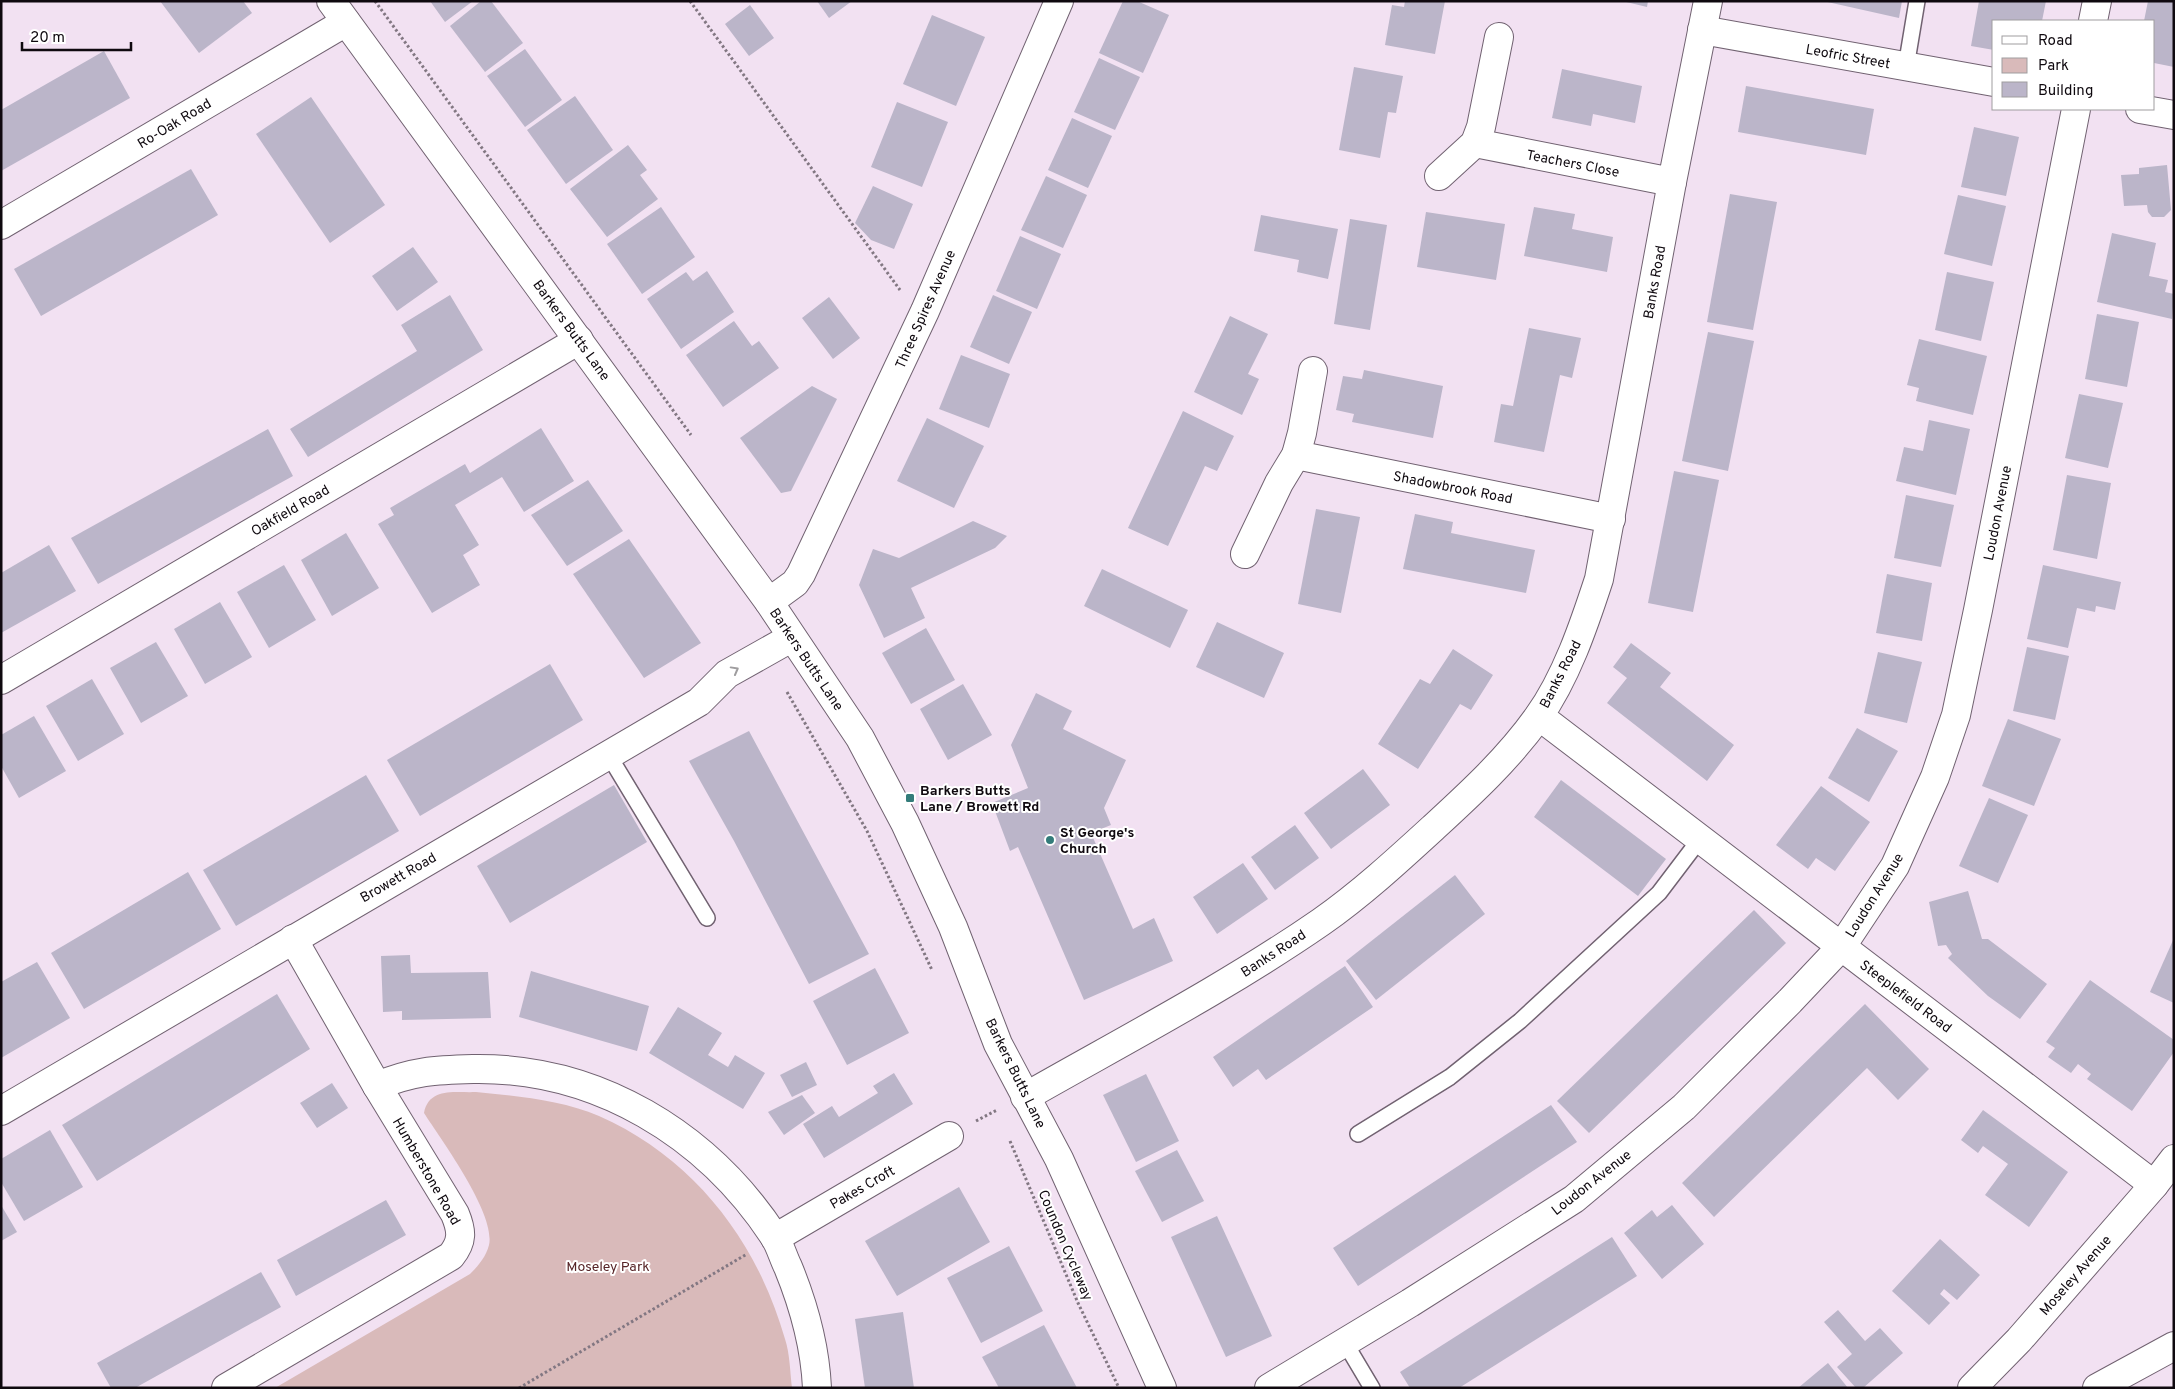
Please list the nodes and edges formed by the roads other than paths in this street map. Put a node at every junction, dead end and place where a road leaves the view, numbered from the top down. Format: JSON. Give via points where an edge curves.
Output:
{"nodes":[{"id":1,"x":1059,"y":1,"type":"edge"},
{"id":2,"x":1708,"y":1,"type":"edge"},
{"id":3,"x":1917,"y":1,"type":"edge"},
{"id":4,"x":2097,"y":1,"type":"edge"},
{"id":5,"x":338,"y":11,"type":"edge"},
{"id":6,"x":2093,"y":20,"type":"edge"},
{"id":7,"x":1702,"y":30,"type":"junction"},
{"id":8,"x":1499,"y":37,"type":"dead end"},
{"id":9,"x":1906,"y":67,"type":"junction"},
{"id":10,"x":1992,"y":82,"type":"edge"},
{"id":11,"x":2076,"y":110,"type":"edge"},
{"id":12,"x":2146,"y":110,"type":"edge"},
{"id":13,"x":2174,"y":115,"type":"edge"},
{"id":14,"x":1474,"y":143,"type":"junction"},
{"id":15,"x":1439,"y":176,"type":"dead end"},
{"id":16,"x":1672,"y":182,"type":"junction"},
{"id":17,"x":1,"y":225,"type":"edge"},
{"id":18,"x":579,"y":340,"type":"junction"},
{"id":19,"x":1312,"y":371,"type":"dead end"},
{"id":20,"x":1296,"y":454,"type":"junction"},
{"id":21,"x":1611,"y":518,"type":"junction"},
{"id":22,"x":1245,"y":554,"type":"dead end"},
{"id":23,"x":769,"y":602,"type":"junction"},
{"id":24,"x":791,"y":638,"type":"junction"},
{"id":25,"x":1,"y":680,"type":"edge"},
{"id":26,"x":1539,"y":716,"type":"junction"},
{"id":27,"x":608,"y":754,"type":"junction"},
{"id":28,"x":1700,"y":839,"type":"junction"},
{"id":29,"x":707,"y":918,"type":"dead end"},
{"id":30,"x":293,"y":939,"type":"junction"},
{"id":31,"x":1842,"y":946,"type":"junction"},
{"id":32,"x":377,"y":1086,"type":"junction"},
{"id":33,"x":1025,"y":1097,"type":"junction"},
{"id":34,"x":1,"y":1111,"type":"edge"},
{"id":35,"x":1358,"y":1134,"type":"dead end"},
{"id":36,"x":949,"y":1136,"type":"dead end"},
{"id":37,"x":2174,"y":1159,"type":"edge"},
{"id":38,"x":2154,"y":1185,"type":"junction"},
{"id":39,"x":775,"y":1238,"type":"junction"},
{"id":40,"x":1344,"y":1341,"type":"junction"},
{"id":41,"x":2174,"y":1346,"type":"edge"},
{"id":42,"x":226,"y":1388,"type":"edge"},
{"id":43,"x":817,"y":1388,"type":"edge"},
{"id":44,"x":1162,"y":1388,"type":"edge"},
{"id":45,"x":1269,"y":1388,"type":"edge"},
{"id":46,"x":1372,"y":1388,"type":"edge"},
{"id":47,"x":1972,"y":1388,"type":"edge"},
{"id":48,"x":2097,"y":1388,"type":"edge"}],
"edges":[{"from":1,"to":23,"type":"street","name":"Three Spires Avenue","via":[[925,311],[801,574],[795,583]]},
{"from":2,"to":7,"type":"street","name":"Banks Road"},
{"from":3,"to":9,"type":"lane"},
{"from":4,"to":6,"type":"street"},
{"from":5,"to":17,"type":"street","name":"Ro-Oak Road"},
{"from":5,"to":18,"type":"street","name":"Barkers Butts Lane"},
{"from":7,"to":9,"type":"street","name":"Leofric Street"},
{"from":7,"to":16,"type":"street","name":"Banks Road"},
{"from":8,"to":14,"type":"street","via":[[1481,127]]},
{"from":9,"to":10,"type":"street","name":"Leofric Street"},
{"from":11,"to":31,"type":"street","name":"Loudon Avenue","via":[[1956,715],[1935,777],[1895,866]]},
{"from":12,"to":13,"type":"street"},
{"from":14,"to":15,"type":"street"},
{"from":14,"to":16,"type":"street","name":"Teachers Close"},
{"from":16,"to":21,"type":"street","name":"Banks Road"},
{"from":18,"to":23,"type":"street","name":"Barkers Butts Lane"},
{"from":18,"to":25,"type":"street","name":"Oakfield Road"},
{"from":19,"to":20,"type":"street"},
{"from":20,"to":21,"type":"street","name":"Shadowbrook Road"},
{"from":20,"to":22,"type":"street","via":[[1278,483]]},
{"from":21,"to":26,"type":"street","name":"Banks Road","via":[[1599,579],[1582,632]]},
{"from":23,"to":24,"type":"street","name":"Barkers Butts Lane"},
{"from":27,"to":24,"type":"street","name":"Browett Road","one_way":true,"via":[[699,702],[727,674]]},
{"from":24,"to":33,"type":"street","name":"Barkers Butts Lane","via":[[860,738],[905,823],[954,927],[998,1044]]},
{"from":26,"to":28,"type":"street","name":"Steeplefield Road"},
{"from":26,"to":33,"type":"street","name":"Banks Road","via":[[1474,791],[1322,921],[1238,976]]},
{"from":27,"to":29,"type":"lane"},
{"from":27,"to":30,"type":"street","name":"Browett Road"},
{"from":28,"to":31,"type":"street","name":"Steeplefield Road"},
{"from":28,"to":35,"type":"lane","via":[[1658,893],[1520,1021],[1450,1077]]},
{"from":30,"to":32,"type":"street","name":"Humberstone Road"},
{"from":30,"to":34,"type":"street","name":"Browett Road"},
{"from":31,"to":38,"type":"street","name":"Steeplefield Road"},
{"from":31,"to":40,"type":"street","name":"Loudon Avenue","via":[[1684,1107],[1574,1199]]},
{"from":32,"to":39,"type":"street","via":[[403,1075],[437,1070],[501,1069],[560,1079],[612,1096],[682,1137],[715,1165],[745,1197]]},
{"from":32,"to":42,"type":"street","name":"Humberstone Road","via":[[455,1214],[459,1226],[459,1247],[451,1256]]},
{"from":33,"to":44,"type":"street","name":"Barkers Butts Lane","via":[[1059,1159]]},
{"from":36,"to":39,"type":"street","name":"Pakes Croft"},
{"from":37,"to":38,"type":"street","name":"Moseley Avenue"},
{"from":38,"to":47,"type":"street","name":"Moseley Avenue","via":[[2019,1340]]},
{"from":39,"to":43,"type":"street","via":[[811,1334]]},
{"from":40,"to":45,"type":"street","name":"Loudon Avenue"},
{"from":40,"to":46,"type":"lane"},
{"from":41,"to":48,"type":"street"}]}
